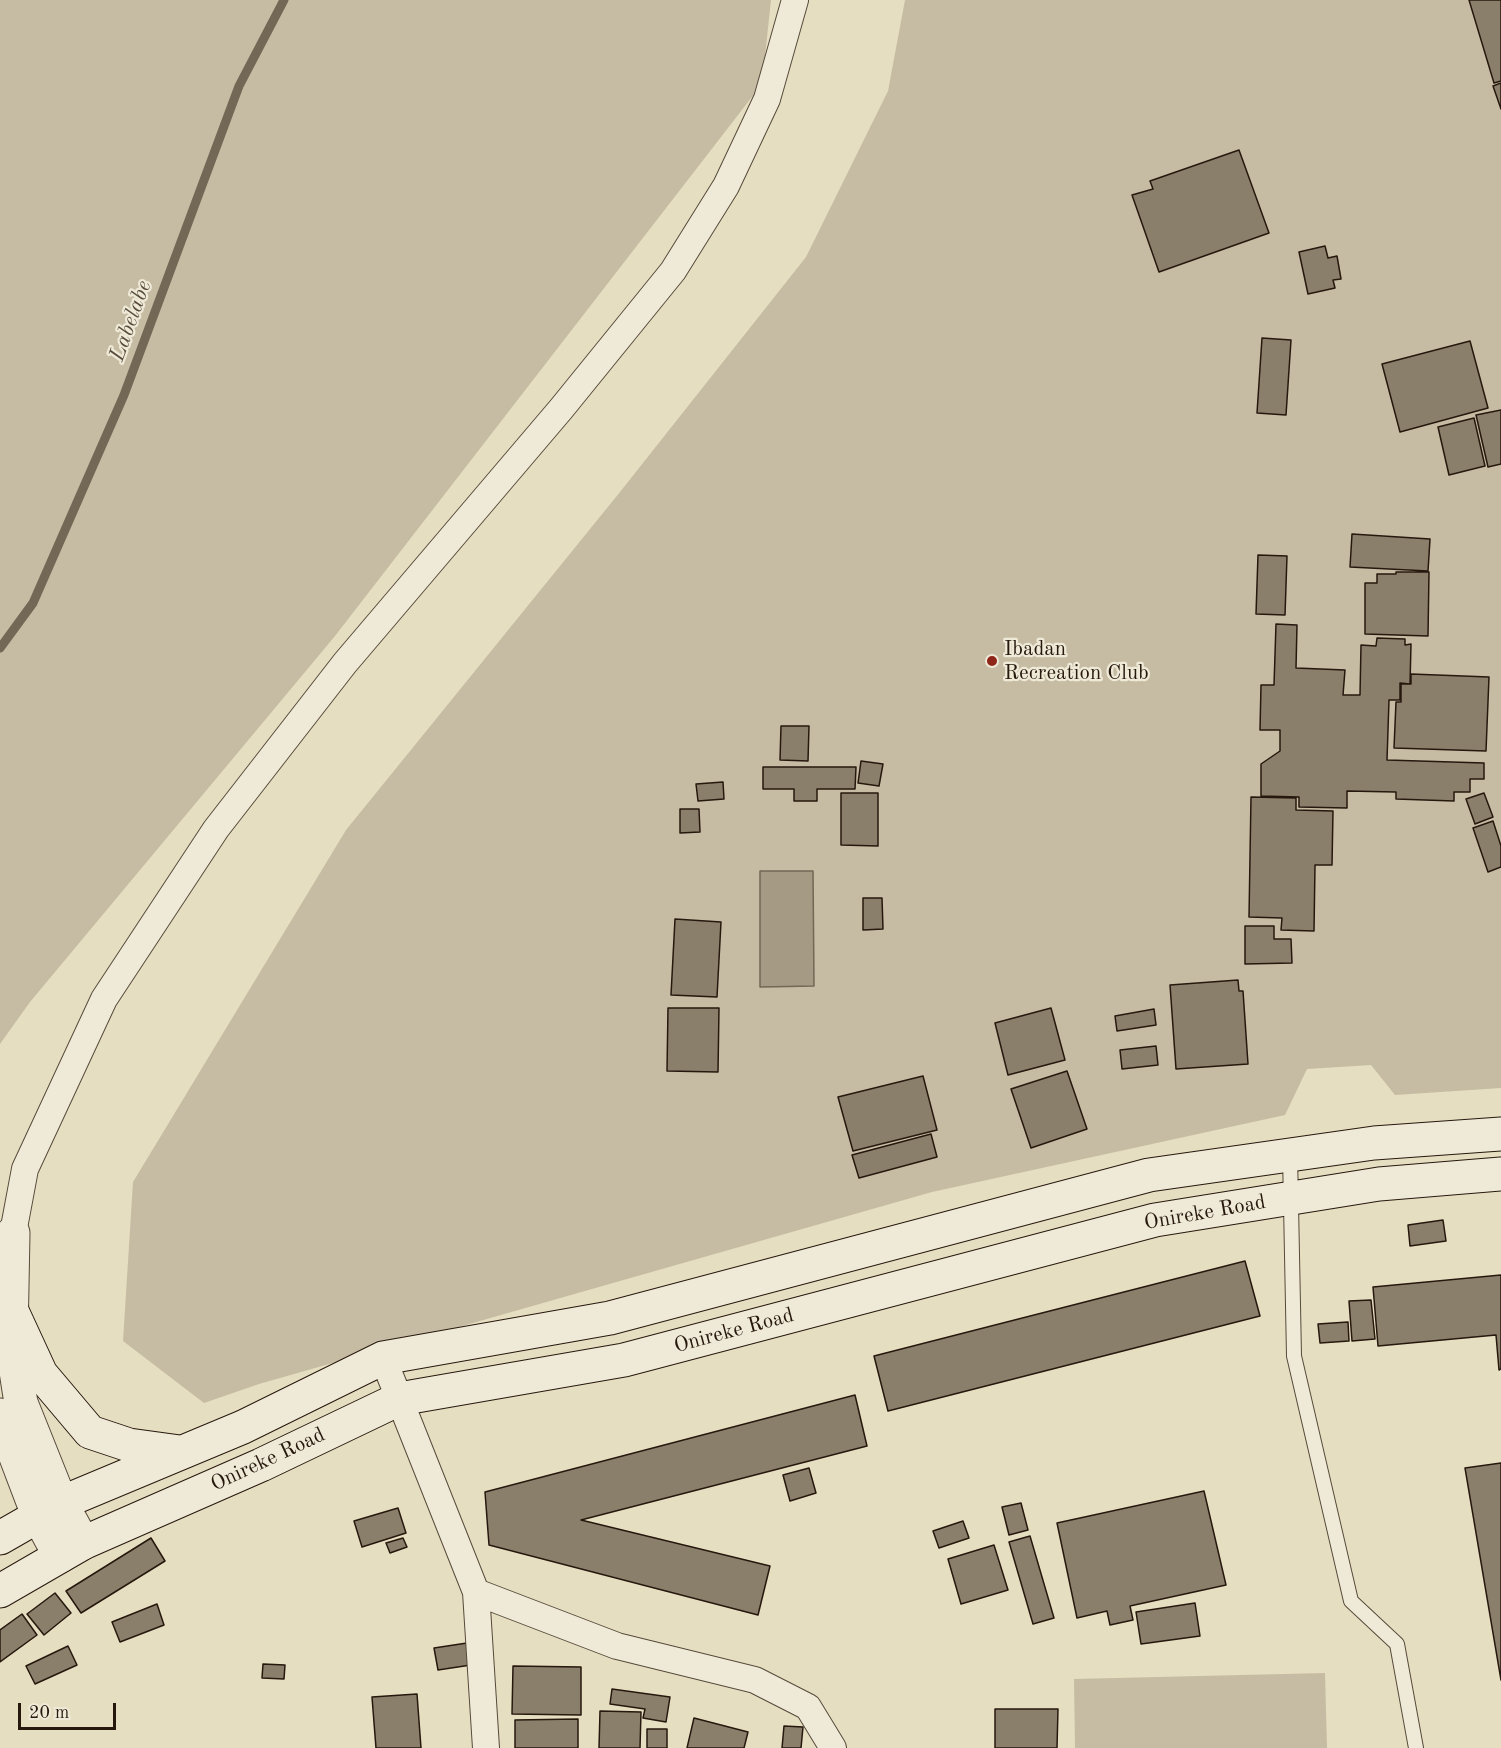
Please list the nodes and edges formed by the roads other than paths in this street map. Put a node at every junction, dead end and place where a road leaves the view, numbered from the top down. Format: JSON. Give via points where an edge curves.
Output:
{"nodes":[{"id":1,"x":795,"y":0,"type":"edge"},
{"id":2,"x":1501,"y":1134,"type":"edge"},
{"id":3,"x":1290,"y":1154,"type":"junction"},
{"id":4,"x":1501,"y":1174,"type":"edge"},
{"id":5,"x":1291,"y":1198,"type":"junction"},
{"id":6,"x":13,"y":1233,"type":"joint"},
{"id":7,"x":5,"y":1298,"type":"edge"},
{"id":8,"x":383,"y":1358,"type":"junction"},
{"id":9,"x":399,"y":1399,"type":"junction"},
{"id":10,"x":0,"y":1415,"type":"edge"},
{"id":11,"x":182,"y":1452,"type":"junction"},
{"id":12,"x":50,"y":1509,"type":"junction"},
{"id":13,"x":0,"y":1538,"type":"edge"},
{"id":14,"x":71,"y":1550,"type":"junction"},
{"id":15,"x":0,"y":1591,"type":"edge"},
{"id":16,"x":476,"y":1592,"type":"junction"},
{"id":17,"x":486,"y":1748,"type":"edge"},
{"id":18,"x":833,"y":1748,"type":"edge"},
{"id":19,"x":1416,"y":1748,"type":"edge"}],
"edges":[{"from":1,"to":6,"type":"street","via":[[767,99],[726,186],[673,271],[338,673],[216,829],[104,999],[25,1169]]},
{"from":2,"to":3,"type":"main road","name":"Onireke Road","via":[[1374,1143]]},
{"from":3,"to":5,"type":"lane"},
{"from":3,"to":8,"type":"main road","name":"Onireke Road","via":[[1149,1175],[610,1318]]},
{"from":4,"to":5,"type":"main road","name":"Onireke Road","via":[[1379,1184]]},
{"from":5,"to":9,"type":"main road","name":"Onireke Road","via":[[1155,1220],[624,1360]]},
{"from":5,"to":19,"type":"lane","via":[[1294,1356],[1351,1601],[1397,1644]]},
{"from":6,"to":7,"type":"main road"},
{"from":7,"to":11,"type":"main road","via":[[41,1374],[90,1432],[129,1446]]},
{"from":7,"to":12,"type":"main road","via":[[21,1403]]},
{"from":8,"to":9,"type":"street"},
{"from":8,"to":11,"type":"main road","name":"Onireke Road","via":[[243,1427]]},
{"from":9,"to":14,"type":"main road","name":"Onireke Road"},
{"from":9,"to":16,"type":"street"},
{"from":10,"to":12,"type":"main road"},
{"from":11,"to":12,"type":"main road","name":"Onireke Road"},
{"from":12,"to":13,"type":"main road","name":"Onireke Road"},
{"from":12,"to":14,"type":"main road"},
{"from":14,"to":15,"type":"main road","name":"Onireke Road"},
{"from":16,"to":17,"type":"street"},
{"from":16,"to":18,"type":"street","via":[[617,1646],[756,1680],[808,1707]]}]}
